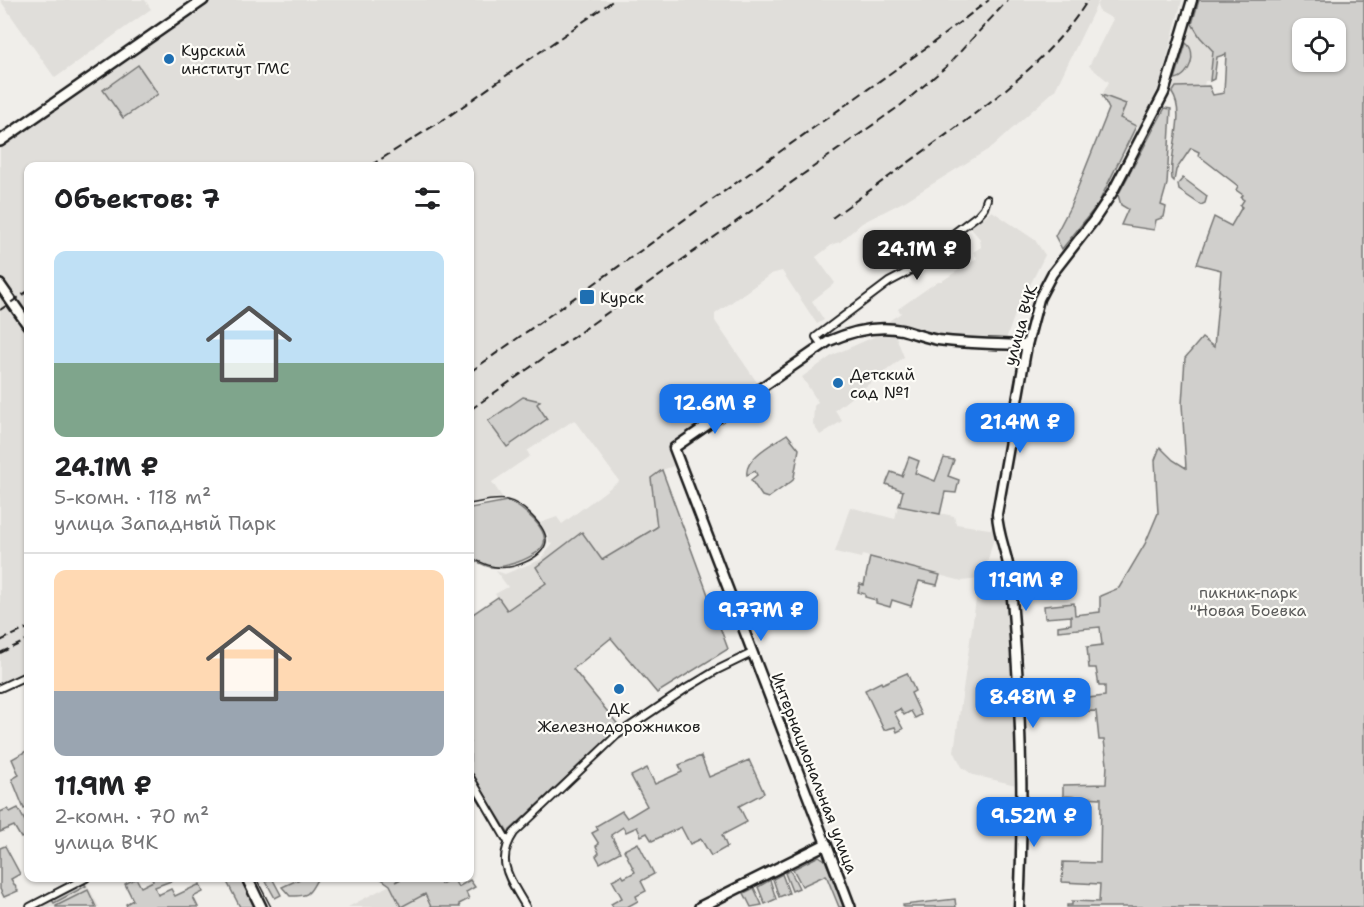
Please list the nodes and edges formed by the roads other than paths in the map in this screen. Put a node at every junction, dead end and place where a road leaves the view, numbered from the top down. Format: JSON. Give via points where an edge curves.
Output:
{"nodes":[{"id":1,"x":203,"y":0,"type":"edge"},
{"id":2,"x":1192,"y":0,"type":"edge"},
{"id":3,"x":0,"y":141,"type":"edge"},
{"id":4,"x":987,"y":199,"type":"dead end"},
{"id":5,"x":0,"y":285,"type":"edge"},
{"id":6,"x":24,"y":319,"type":"edge"},
{"id":7,"x":822,"y":345,"type":"junction"},
{"id":8,"x":1027,"y":345,"type":"junction"},
{"id":9,"x":752,"y":653,"type":"junction"},
{"id":10,"x":24,"y":677,"type":"edge"},
{"id":11,"x":0,"y":688,"type":"edge"},
{"id":12,"x":474,"y":784,"type":"edge"},
{"id":13,"x":508,"y":842,"type":"junction"},
{"id":14,"x":826,"y":844,"type":"junction"},
{"id":15,"x":78,"y":882,"type":"edge"},
{"id":16,"x":249,"y":882,"type":"edge"},
{"id":17,"x":30,"y":907,"type":"edge"},
{"id":18,"x":261,"y":907,"type":"edge"},
{"id":19,"x":526,"y":907,"type":"edge"},
{"id":20,"x":700,"y":907,"type":"edge"},
{"id":21,"x":850,"y":907,"type":"edge"},
{"id":22,"x":1020,"y":907,"type":"edge"}],
"edges":[{"from":1,"to":3,"type":"main road"},
{"from":2,"to":8,"type":"main road","name":"улица ВЧК","via":[[1164,93],[1112,193],[1044,289]]},
{"from":4,"to":7,"type":"street","via":[[978,214],[908,272],[816,337]]},
{"from":5,"to":6,"type":"main road"},
{"from":7,"to":8,"type":"main road","via":[[841,335],[887,328],[935,340]]},
{"from":7,"to":9,"type":"main road","name":"Интернациональная улица","via":[[674,448]]},
{"from":8,"to":22,"type":"main road","name":"улица ВЧК","via":[[997,514],[1010,573],[1019,700]]},
{"from":9,"to":13,"type":"street","via":[[687,688],[617,735]]},
{"from":9,"to":14,"type":"main road","name":"Интернациональная улица"},
{"from":10,"to":11,"type":"street"},
{"from":12,"to":13,"type":"street"},
{"from":13,"to":19,"type":"street","via":[[504,864]]},
{"from":14,"to":20,"type":"main road"},
{"from":14,"to":21,"type":"main road","name":"Интернациональная улица"},
{"from":15,"to":17,"type":"street"},
{"from":16,"to":18,"type":"main road"}]}
